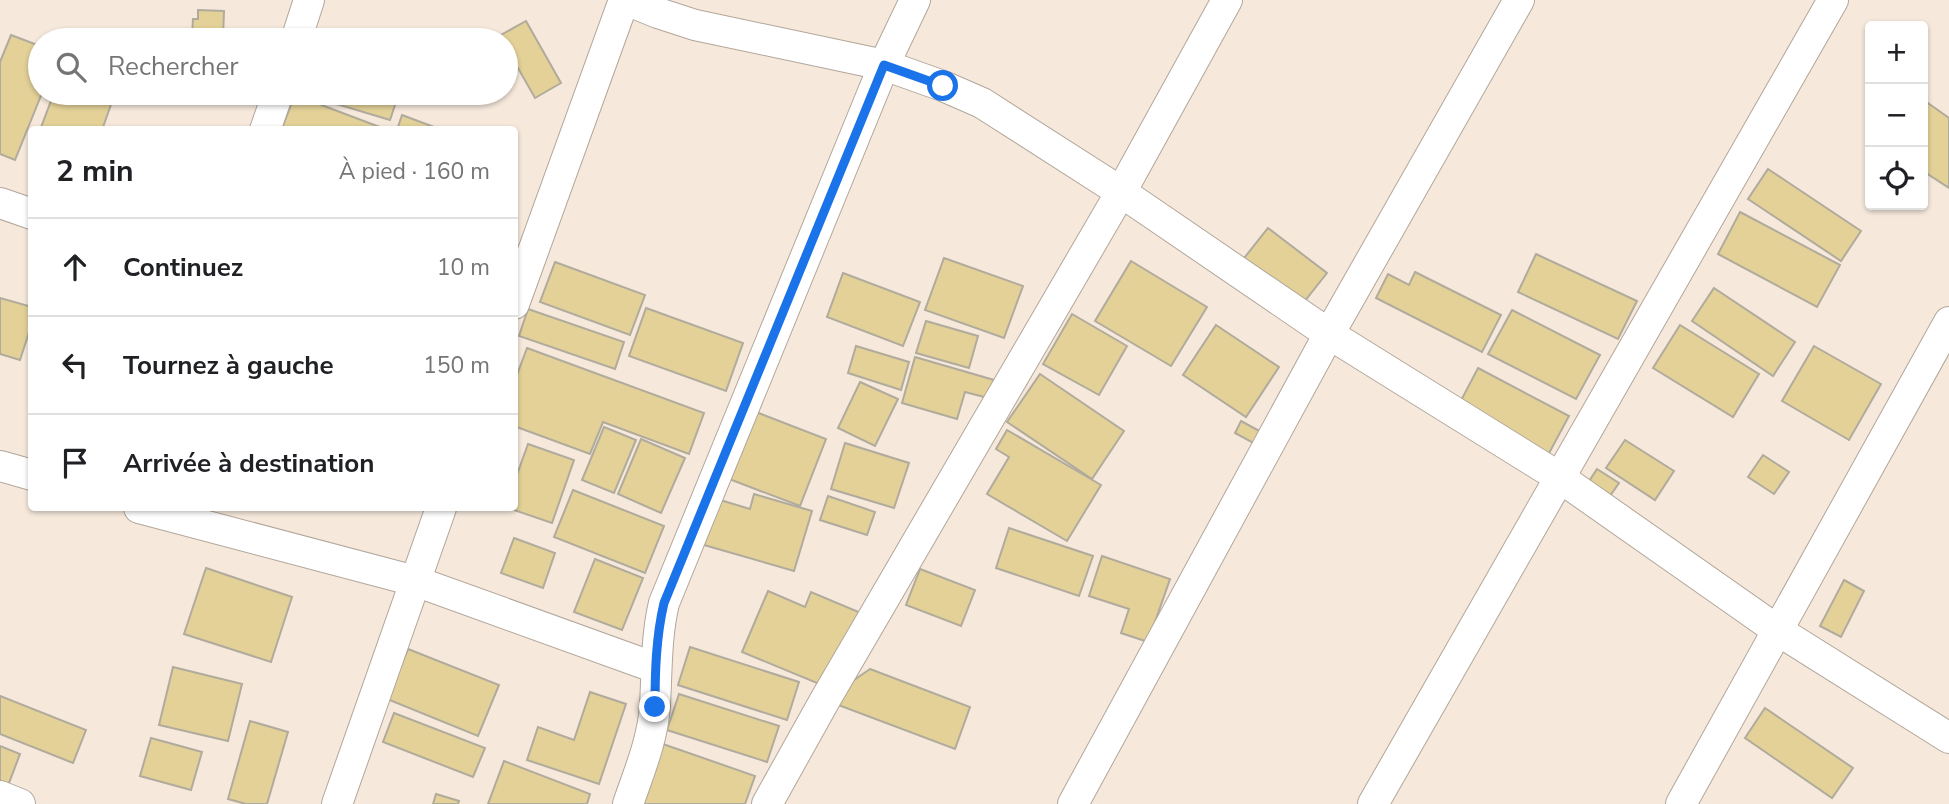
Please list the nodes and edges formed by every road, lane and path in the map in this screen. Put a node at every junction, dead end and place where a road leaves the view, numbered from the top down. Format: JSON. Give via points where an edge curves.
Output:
{"nodes":[{"id":1,"x":309,"y":0,"type":"edge"},
{"id":2,"x":625,"y":0,"type":"edge"},
{"id":3,"x":915,"y":0,"type":"edge"},
{"id":4,"x":1227,"y":0,"type":"edge"},
{"id":5,"x":1519,"y":0,"type":"edge"},
{"id":6,"x":1833,"y":0,"type":"edge"},
{"id":7,"x":300,"y":28,"type":"edge"},
{"id":8,"x":884,"y":65,"type":"junction"},
{"id":9,"x":274,"y":105,"type":"edge"},
{"id":10,"x":266,"y":126,"type":"edge"},
{"id":11,"x":1121,"y":192,"type":"junction"},
{"id":12,"x":0,"y":203,"type":"edge"},
{"id":13,"x":28,"y":213,"type":"edge"},
{"id":14,"x":518,"y":293,"type":"edge"},
{"id":15,"x":1949,"y":322,"type":"edge"},
{"id":16,"x":1329,"y":334,"type":"junction"},
{"id":17,"x":0,"y":466,"type":"edge"},
{"id":18,"x":28,"y":474,"type":"edge"},
{"id":19,"x":1559,"y":477,"type":"junction"},
{"id":20,"x":155,"y":511,"type":"edge"},
{"id":21,"x":440,"y":511,"type":"edge"},
{"id":22,"x":415,"y":581,"type":"junction"},
{"id":23,"x":1777,"y":630,"type":"junction"},
{"id":24,"x":656,"y":668,"type":"junction"},
{"id":25,"x":1949,"y":738,"type":"edge"},
{"id":26,"x":0,"y":796,"type":"edge"},
{"id":27,"x":20,"y":804,"type":"edge"},
{"id":28,"x":337,"y":804,"type":"edge"},
{"id":29,"x":628,"y":804,"type":"edge"},
{"id":30,"x":767,"y":804,"type":"edge"},
{"id":31,"x":1073,"y":804,"type":"edge"},
{"id":32,"x":1373,"y":804,"type":"edge"},
{"id":33,"x":1681,"y":804,"type":"edge"}],
"edges":[{"from":1,"to":7,"type":"street"},
{"from":2,"to":8,"type":"street","via":[[695,25]]},
{"from":2,"to":14,"type":"street"},
{"from":3,"to":8,"type":"street"},
{"from":4,"to":11,"type":"street"},
{"from":5,"to":16,"type":"street"},
{"from":6,"to":19,"type":"street"},
{"from":8,"to":11,"type":"street","via":[[982,103]]},
{"from":8,"to":24,"type":"street","via":[[664,603]]},
{"from":9,"to":10,"type":"street"},
{"from":11,"to":16,"type":"street"},
{"from":11,"to":30,"type":"street"},
{"from":12,"to":13,"type":"street"},
{"from":15,"to":23,"type":"street"},
{"from":16,"to":19,"type":"street"},
{"from":16,"to":31,"type":"street"},
{"from":17,"to":18,"type":"street"},
{"from":19,"to":23,"type":"street"},
{"from":19,"to":32,"type":"street"},
{"from":20,"to":22,"type":"street"},
{"from":21,"to":22,"type":"street"},
{"from":22,"to":24,"type":"street"},
{"from":22,"to":28,"type":"street"},
{"from":23,"to":25,"type":"street"},
{"from":23,"to":33,"type":"street"},
{"from":24,"to":29,"type":"street","via":[[648,746]]},
{"from":26,"to":27,"type":"street"}]}
